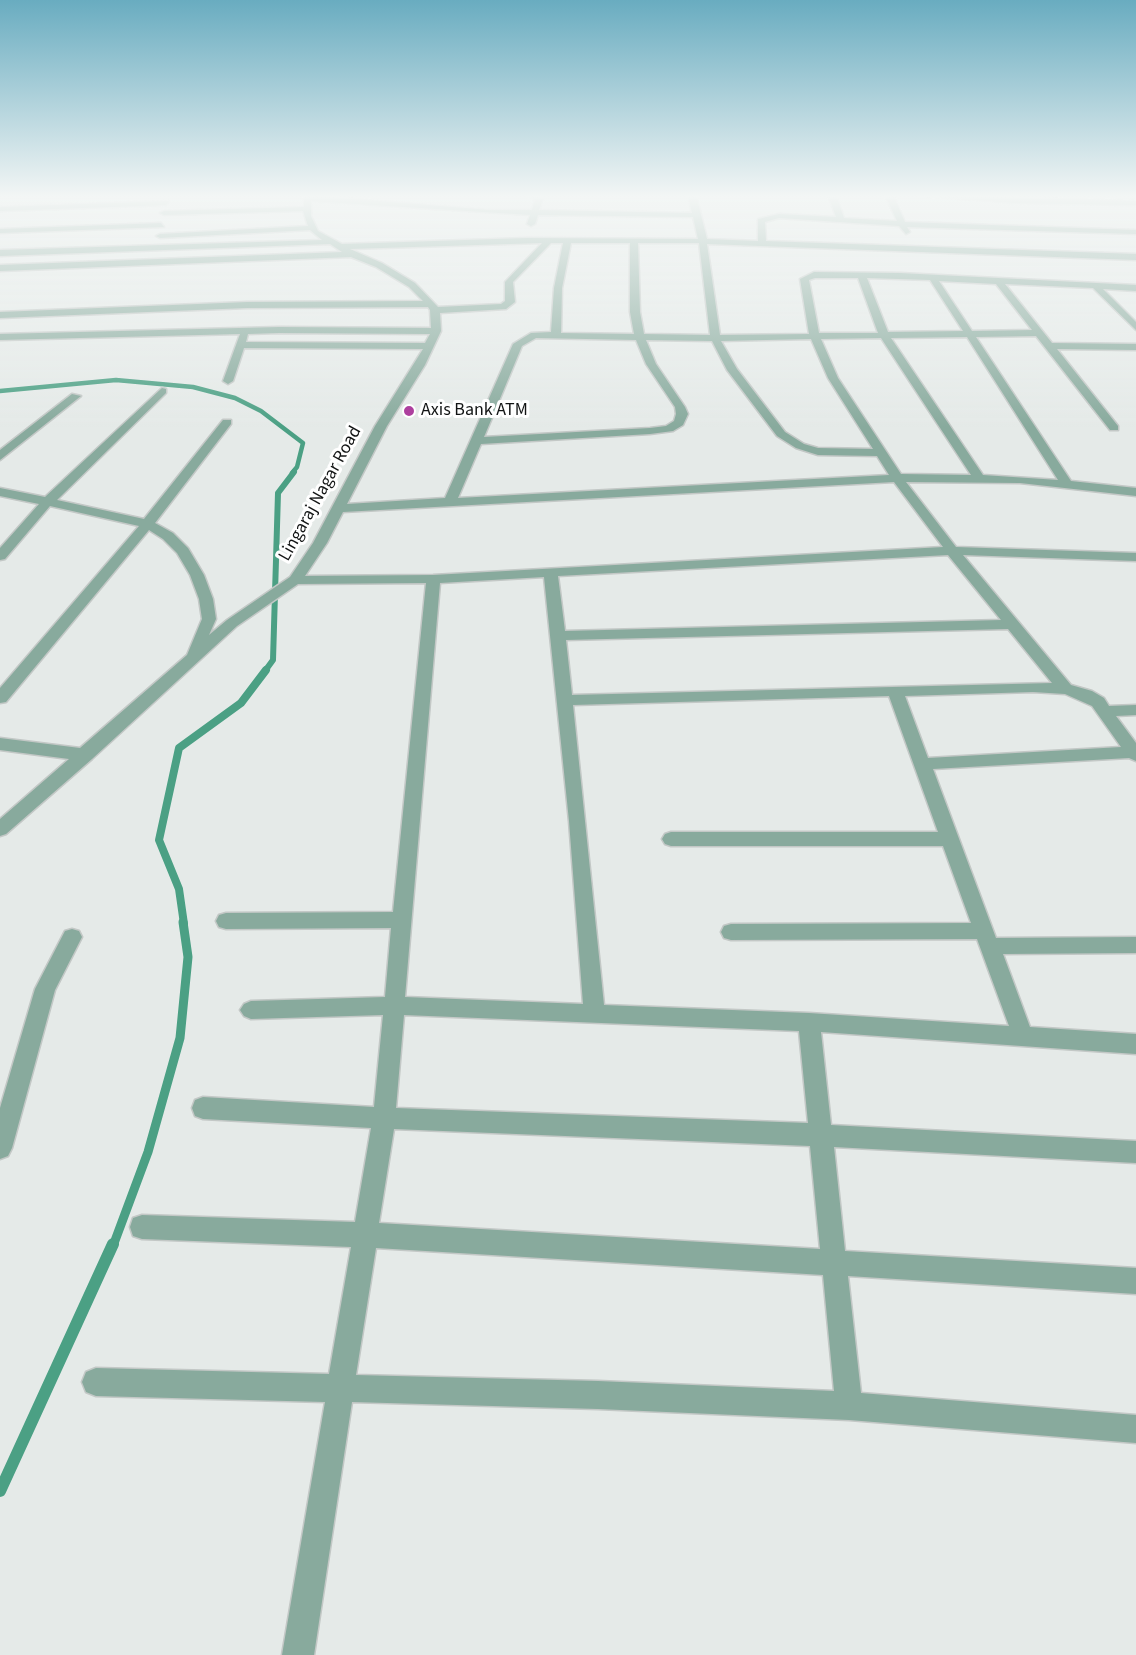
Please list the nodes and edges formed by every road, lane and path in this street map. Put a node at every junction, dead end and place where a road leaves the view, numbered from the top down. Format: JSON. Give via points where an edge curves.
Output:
{"nodes":[{"id":1,"x":391,"y":272,"type":"edge"},
{"id":2,"x":518,"y":272,"type":"edge"},
{"id":3,"x":561,"y":272,"type":"edge"},
{"id":4,"x":634,"y":272,"type":"edge"},
{"id":5,"x":707,"y":272,"type":"edge"},
{"id":6,"x":868,"y":272,"type":"edge"},
{"id":7,"x":919,"y":272,"type":"edge"},
{"id":8,"x":861,"y":275,"type":"junction"},
{"id":9,"x":933,"y":278,"type":"junction"},
{"id":10,"x":999,"y":282,"type":"junction"},
{"id":11,"x":1096,"y":287,"type":"junction"},
{"id":12,"x":1136,"y":288,"type":"edge"},
{"id":13,"x":433,"y":307,"type":"junction"},
{"id":14,"x":1121,"y":311,"type":"junction"},
{"id":15,"x":1136,"y":311,"type":"edge"},
{"id":16,"x":0,"y":315,"type":"edge"},
{"id":17,"x":1136,"y":327,"type":"edge"},
{"id":18,"x":245,"y":331,"type":"junction"},
{"id":19,"x":436,"y":331,"type":"junction"},
{"id":20,"x":1040,"y":333,"type":"junction"},
{"id":21,"x":556,"y":334,"type":"junction"},
{"id":22,"x":972,"y":335,"type":"junction"},
{"id":23,"x":639,"y":336,"type":"junction"},
{"id":24,"x":885,"y":336,"type":"junction"},
{"id":25,"x":815,"y":337,"type":"junction"},
{"id":26,"x":0,"y":338,"type":"edge"},
{"id":27,"x":715,"y":338,"type":"junction"},
{"id":28,"x":241,"y":345,"type":"junction"},
{"id":29,"x":429,"y":346,"type":"junction"},
{"id":30,"x":1051,"y":346,"type":"junction"},
{"id":31,"x":1136,"y":347,"type":"edge"},
{"id":32,"x":228,"y":381,"type":"dead end"},
{"id":33,"x":162,"y":391,"type":"dead end"},
{"id":34,"x":76,"y":396,"type":"dead end"},
{"id":35,"x":227,"y":422,"type":"dead end"},
{"id":36,"x":1114,"y":428,"type":"dead end"},
{"id":37,"x":476,"y":441,"type":"junction"},
{"id":38,"x":881,"y":453,"type":"junction"},
{"id":39,"x":0,"y":456,"type":"edge"},
{"id":40,"x":978,"y":477,"type":"junction"},
{"id":41,"x":897,"y":478,"type":"junction"},
{"id":42,"x":1067,"y":484,"type":"junction"},
{"id":43,"x":0,"y":492,"type":"edge"},
{"id":44,"x":1136,"y":492,"type":"edge"},
{"id":45,"x":47,"y":502,"type":"junction"},
{"id":46,"x":450,"y":502,"type":"junction"},
{"id":47,"x":338,"y":508,"type":"junction"},
{"id":48,"x":147,"y":524,"type":"junction"},
{"id":49,"x":952,"y":551,"type":"junction"},
{"id":50,"x":0,"y":556,"type":"edge"},
{"id":51,"x":1136,"y":557,"type":"edge"},
{"id":52,"x":551,"y":574,"type":"junction"},
{"id":53,"x":433,"y":579,"type":"junction"},
{"id":54,"x":296,"y":580,"type":"junction"},
{"id":55,"x":1012,"y":624,"type":"junction"},
{"id":56,"x":558,"y":636,"type":"junction"},
{"id":57,"x":193,"y":658,"type":"junction"},
{"id":58,"x":1065,"y":689,"type":"junction"},
{"id":59,"x":895,"y":691,"type":"junction"},
{"id":60,"x":0,"y":698,"type":"edge"},
{"id":61,"x":564,"y":700,"type":"junction"},
{"id":62,"x":1136,"y":710,"type":"edge"},
{"id":63,"x":1106,"y":711,"type":"junction"},
{"id":64,"x":0,"y":744,"type":"edge"},
{"id":65,"x":1135,"y":754,"type":"edge"},
{"id":66,"x":86,"y":755,"type":"junction"},
{"id":67,"x":922,"y":764,"type":"junction"},
{"id":68,"x":0,"y":829,"type":"edge"},
{"id":69,"x":671,"y":839,"type":"dead end"},
{"id":70,"x":950,"y":839,"type":"junction"},
{"id":71,"x":403,"y":920,"type":"junction"},
{"id":72,"x":226,"y":921,"type":"dead end"},
{"id":73,"x":731,"y":932,"type":"dead end"},
{"id":74,"x":72,"y":937,"type":"dead end"},
{"id":75,"x":987,"y":938,"type":"junction"},
{"id":76,"x":1136,"y":945,"type":"edge"},
{"id":77,"x":394,"y":1006,"type":"junction"},
{"id":78,"x":251,"y":1010,"type":"dead end"},
{"id":79,"x":594,"y":1013,"type":"junction"},
{"id":80,"x":809,"y":1022,"type":"junction"},
{"id":81,"x":1023,"y":1036,"type":"junction"},
{"id":82,"x":1136,"y":1044,"type":"edge"},
{"id":83,"x":203,"y":1108,"type":"dead end"},
{"id":84,"x":384,"y":1118,"type":"junction"},
{"id":85,"x":820,"y":1135,"type":"junction"},
{"id":86,"x":0,"y":1148,"type":"edge"},
{"id":87,"x":1136,"y":1152,"type":"edge"},
{"id":88,"x":142,"y":1227,"type":"dead end"},
{"id":89,"x":367,"y":1235,"type":"junction"},
{"id":90,"x":832,"y":1263,"type":"junction"},
{"id":91,"x":1136,"y":1281,"type":"edge"},
{"id":92,"x":96,"y":1382,"type":"dead end"},
{"id":93,"x":342,"y":1390,"type":"junction"},
{"id":94,"x":849,"y":1406,"type":"junction"},
{"id":95,"x":1136,"y":1429,"type":"edge"},
{"id":96,"x":298,"y":1655,"type":"edge"}],
"edges":[{"from":1,"to":13,"type":"street","via":[[412,285]]},
{"from":2,"to":13,"type":"street","via":[[509,282],[510,302],[503,307]]},
{"from":3,"to":21,"type":"street"},
{"from":4,"to":23,"type":"street"},
{"from":5,"to":27,"type":"street"},
{"from":6,"to":8,"type":"street"},
{"from":7,"to":9,"type":"street"},
{"from":8,"to":24,"type":"street"},
{"from":8,"to":25,"type":"street","via":[[814,275],[804,279]]},
{"from":9,"to":10,"type":"street"},
{"from":9,"to":22,"type":"street"},
{"from":10,"to":11,"type":"street"},
{"from":10,"to":20,"type":"street"},
{"from":11,"to":12,"type":"street"},
{"from":11,"to":14,"type":"street"},
{"from":13,"to":16,"type":"street","via":[[236,306]]},
{"from":13,"to":19,"type":"street","name":"Lingaraj Nagar Road"},
{"from":14,"to":15,"type":"street"},
{"from":14,"to":17,"type":"street"},
{"from":18,"to":19,"type":"street"},
{"from":18,"to":26,"type":"street"},
{"from":18,"to":28,"type":"street"},
{"from":19,"to":29,"type":"street","name":"Lingaraj Nagar Road"},
{"from":20,"to":22,"type":"street"},
{"from":20,"to":30,"type":"street"},
{"from":21,"to":23,"type":"street"},
{"from":21,"to":37,"type":"street","via":[[534,335],[519,344]]},
{"from":22,"to":24,"type":"street"},
{"from":22,"to":42,"type":"street"},
{"from":23,"to":27,"type":"street"},
{"from":23,"to":37,"type":"street","via":[[651,364],[682,414],[679,423],[669,429]]},
{"from":24,"to":25,"type":"street"},
{"from":24,"to":40,"type":"street"},
{"from":25,"to":27,"type":"street"},
{"from":25,"to":38,"type":"street","via":[[833,378]]},
{"from":27,"to":38,"type":"street","via":[[732,370],[781,434],[818,452]]},
{"from":28,"to":29,"type":"street"},
{"from":28,"to":32,"type":"street"},
{"from":29,"to":47,"type":"street","name":"Lingaraj Nagar Road"},
{"from":30,"to":31,"type":"street"},
{"from":30,"to":36,"type":"street"},
{"from":33,"to":45,"type":"street"},
{"from":34,"to":39,"type":"street"},
{"from":35,"to":48,"type":"street"},
{"from":37,"to":46,"type":"street"},
{"from":38,"to":41,"type":"street"},
{"from":40,"to":41,"type":"street"},
{"from":40,"to":42,"type":"street"},
{"from":41,"to":46,"type":"street"},
{"from":41,"to":49,"type":"street"},
{"from":42,"to":44,"type":"street"},
{"from":43,"to":45,"type":"street"},
{"from":45,"to":48,"type":"street"},
{"from":45,"to":50,"type":"street"},
{"from":46,"to":47,"type":"street"},
{"from":47,"to":54,"type":"street","name":"Lingaraj Nagar Road"},
{"from":48,"to":57,"type":"street","via":[[183,551],[206,599],[209,619]]},
{"from":48,"to":60,"type":"street"},
{"from":49,"to":51,"type":"street"},
{"from":49,"to":52,"type":"street"},
{"from":49,"to":55,"type":"street"},
{"from":52,"to":53,"type":"street"},
{"from":52,"to":56,"type":"street"},
{"from":53,"to":54,"type":"street"},
{"from":53,"to":71,"type":"street"},
{"from":54,"to":57,"type":"street","name":"Lingaraj Nagar Road","via":[[232,624]]},
{"from":55,"to":56,"type":"street"},
{"from":55,"to":58,"type":"street"},
{"from":56,"to":61,"type":"street"},
{"from":57,"to":66,"type":"street","name":"Lingaraj Nagar Road"},
{"from":58,"to":59,"type":"street"},
{"from":58,"to":63,"type":"street","via":[[1086,694]]},
{"from":59,"to":61,"type":"street"},
{"from":59,"to":67,"type":"street"},
{"from":61,"to":79,"type":"street"},
{"from":62,"to":63,"type":"street"},
{"from":63,"to":65,"type":"street"},
{"from":64,"to":66,"type":"street"},
{"from":65,"to":67,"type":"street"},
{"from":66,"to":68,"type":"street","name":"Lingaraj Nagar Road"},
{"from":67,"to":70,"type":"street"},
{"from":69,"to":70,"type":"street"},
{"from":70,"to":75,"type":"street"},
{"from":71,"to":72,"type":"street"},
{"from":71,"to":77,"type":"street"},
{"from":73,"to":75,"type":"street"},
{"from":74,"to":86,"type":"street","via":[[45,989]]},
{"from":75,"to":76,"type":"street"},
{"from":75,"to":81,"type":"street"},
{"from":77,"to":78,"type":"street"},
{"from":77,"to":79,"type":"street"},
{"from":77,"to":84,"type":"street"},
{"from":79,"to":80,"type":"street"},
{"from":80,"to":81,"type":"street"},
{"from":80,"to":85,"type":"street"},
{"from":81,"to":82,"type":"street"},
{"from":83,"to":84,"type":"street"},
{"from":84,"to":85,"type":"street"},
{"from":84,"to":89,"type":"street"},
{"from":85,"to":87,"type":"street"},
{"from":85,"to":90,"type":"street"},
{"from":88,"to":89,"type":"street"},
{"from":89,"to":90,"type":"street"},
{"from":89,"to":93,"type":"street"},
{"from":90,"to":91,"type":"street"},
{"from":90,"to":94,"type":"street"},
{"from":92,"to":93,"type":"street"},
{"from":93,"to":94,"type":"street","via":[[598,1395]]},
{"from":93,"to":96,"type":"street"},
{"from":94,"to":95,"type":"street"}]}
